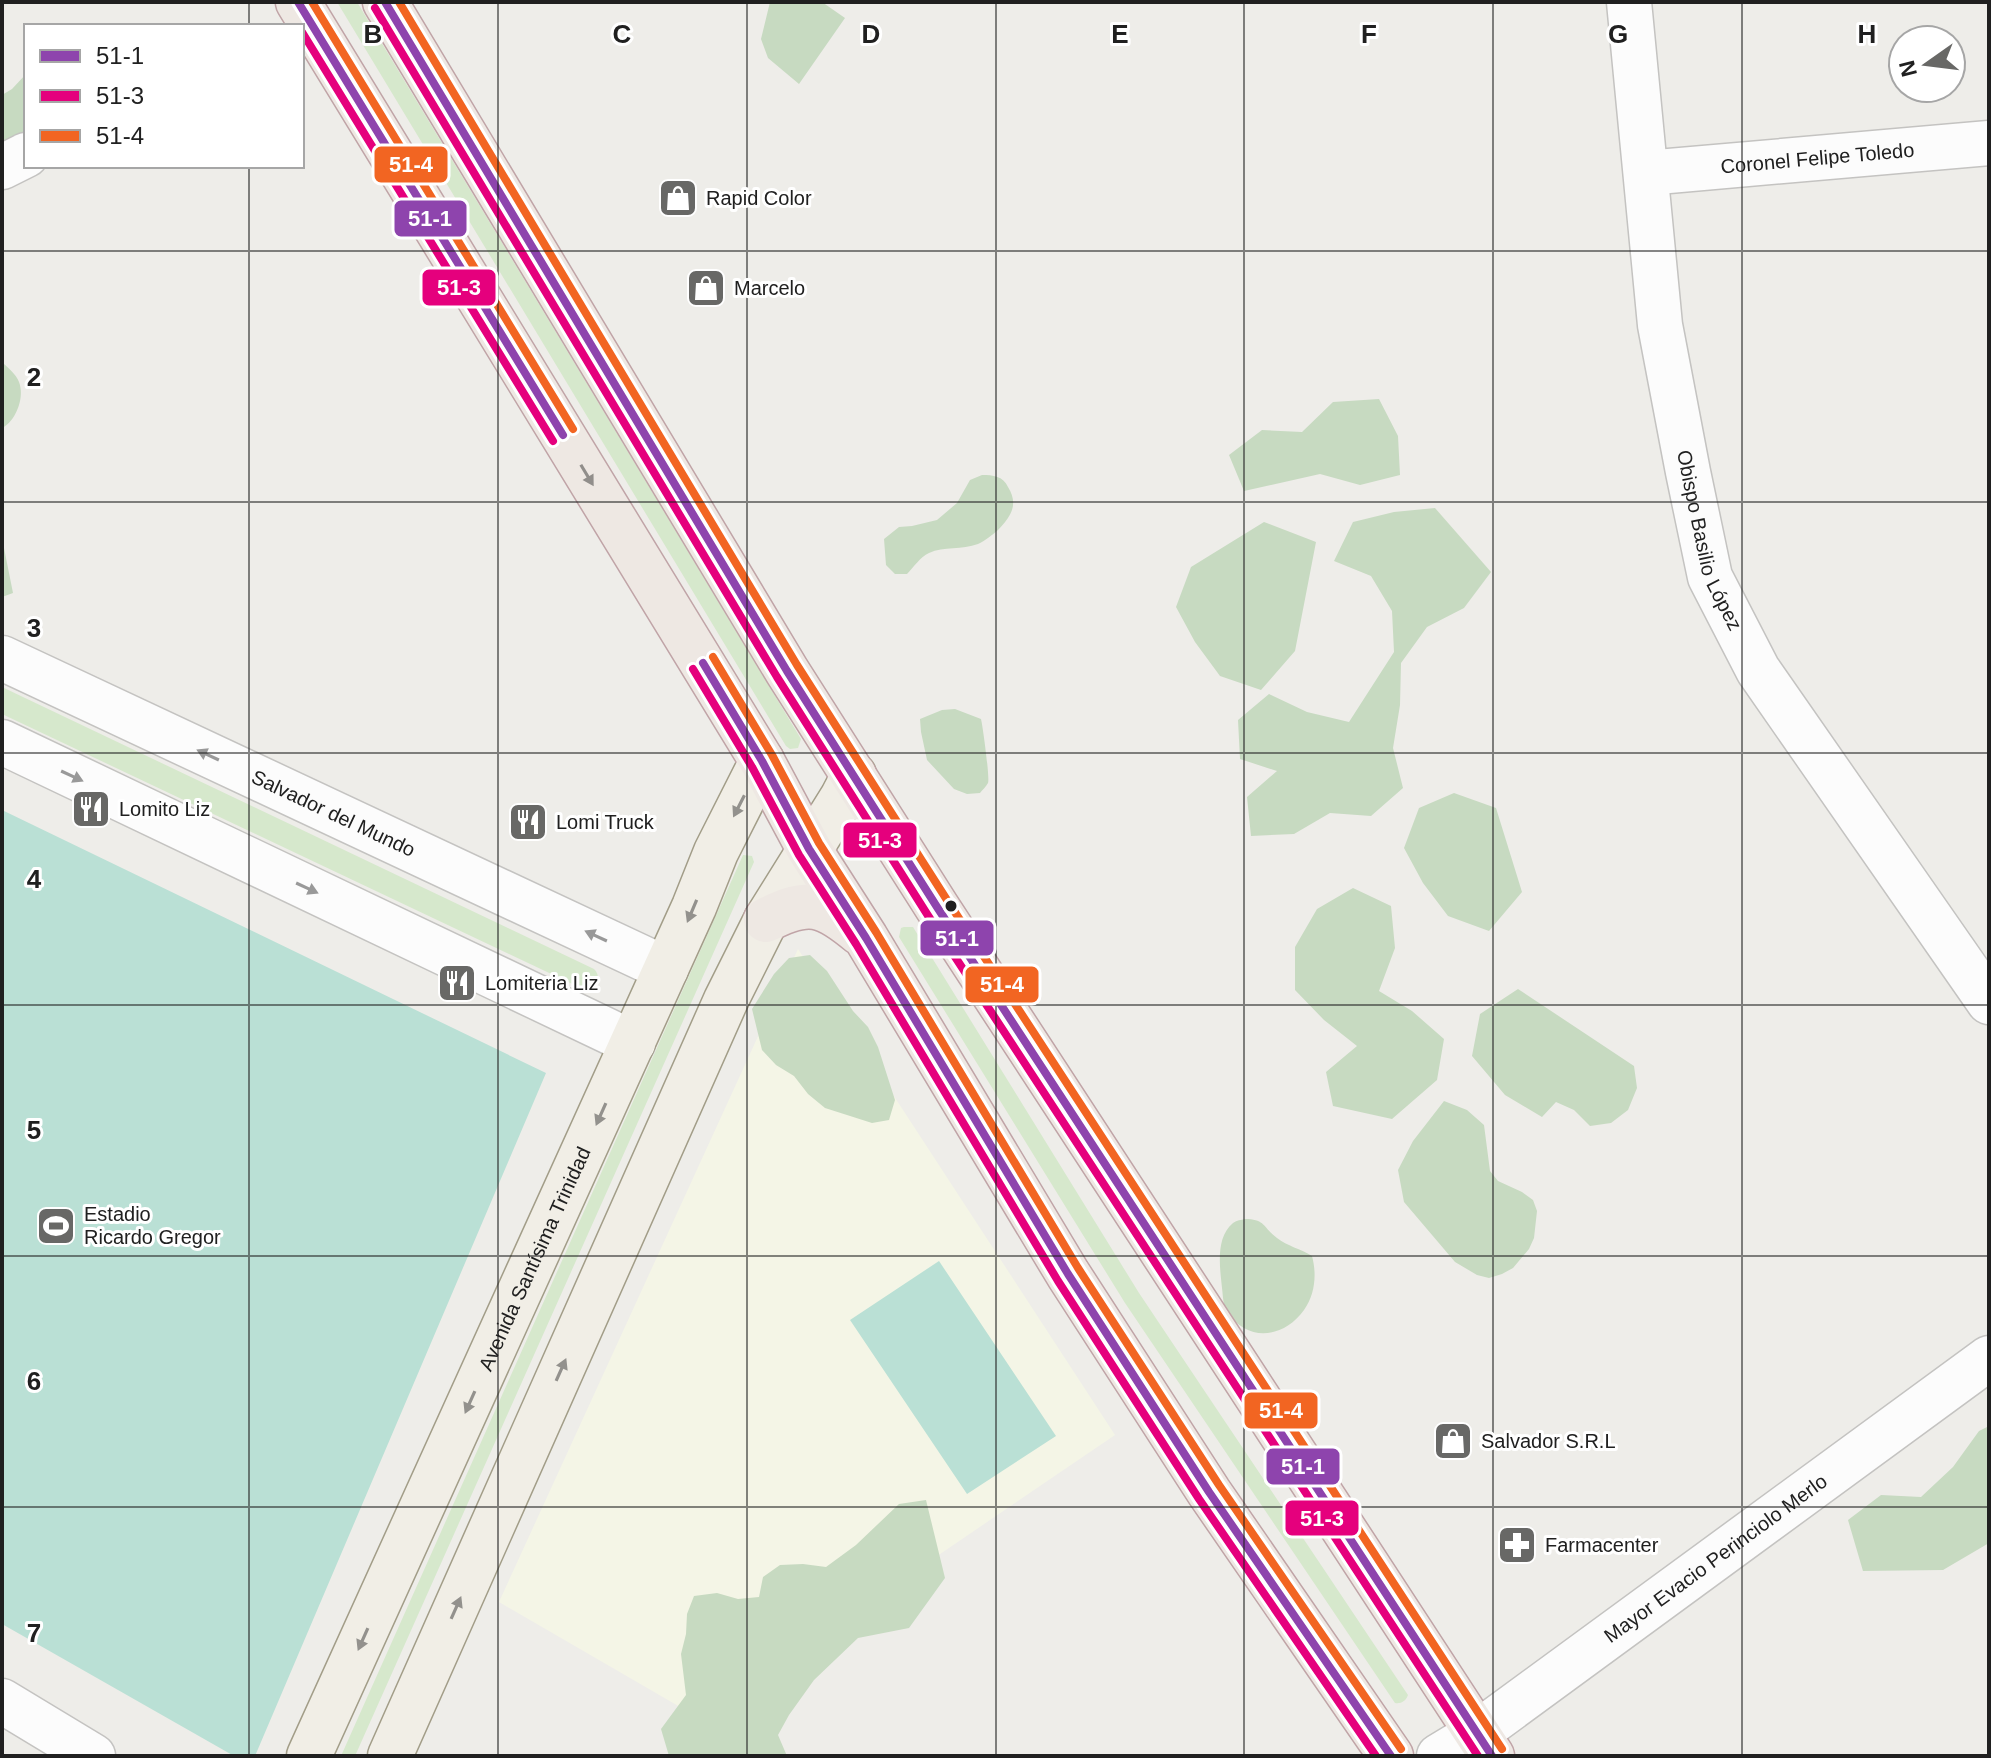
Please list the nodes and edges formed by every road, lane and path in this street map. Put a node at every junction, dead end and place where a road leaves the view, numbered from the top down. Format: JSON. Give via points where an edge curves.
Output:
{"nodes":[{"id":1,"x":385,"y":2,"type":"edge"},
{"id":2,"x":1629,"y":2,"type":"edge"},
{"id":3,"x":304,"y":27,"type":"edge"},
{"id":4,"x":1989,"y":143,"type":"edge"},
{"id":5,"x":24,"y":156,"type":"edge"},
{"id":6,"x":2,"y":167,"type":"edge"},
{"id":7,"x":1646,"y":173,"type":"junction"},
{"id":8,"x":2,"y":658,"type":"edge"},
{"id":9,"x":2,"y":742,"type":"edge"},
{"id":10,"x":762,"y":761,"type":"junction"},
{"id":11,"x":854,"y":775,"type":"junction"},
{"id":12,"x":809,"y":849,"type":"junction"},
{"id":13,"x":766,"y":920,"type":"junction"},
{"id":14,"x":866,"y":938,"type":"junction"},
{"id":15,"x":666,"y":969,"type":"junction"},
{"id":16,"x":1989,"y":1002,"type":"edge"},
{"id":17,"x":633,"y":1043,"type":"junction"},
{"id":18,"x":1989,"y":1358,"type":"edge"},
{"id":19,"x":2,"y":1701,"type":"edge"},
{"id":20,"x":1485,"y":1744,"type":"edge"},
{"id":21,"x":93,"y":1756,"type":"edge"},
{"id":22,"x":309,"y":1756,"type":"edge"},
{"id":23,"x":390,"y":1756,"type":"edge"},
{"id":24,"x":1391,"y":1756,"type":"edge"},
{"id":25,"x":1439,"y":1756,"type":"edge"}],
"edges":[{"from":1,"to":11,"type":"highway"},
{"from":2,"to":7,"type":"street","name":"Obispo Basilio López"},
{"from":3,"to":10,"type":"highway","one_way":true},
{"from":4,"to":7,"type":"street","name":"Coronel Felipe Toledo"},
{"from":5,"to":6,"type":"street"},
{"from":7,"to":16,"type":"street","name":"Obispo Basilio López","via":[[1660,325],[1710,577],[1758,670]]},
{"from":15,"to":8,"type":"street","name":"Salvador del Mundo","one_way":true},
{"from":9,"to":17,"type":"street","one_way":true},
{"from":10,"to":12,"type":"highway"},
{"from":10,"to":15,"type":"main road","name":"Avenida Santísima Trinidad","one_way":true},
{"from":11,"to":12,"type":"main road"},
{"from":11,"to":20,"type":"highway"},
{"from":12,"to":13,"type":"main road"},
{"from":12,"to":14,"type":"highway"},
{"from":13,"to":14,"type":"highway","via":[[814,905],[841,917]]},
{"from":23,"to":13,"type":"main road","one_way":true},
{"from":14,"to":24,"type":"highway","via":[[1068,1274],[1209,1492]]},
{"from":15,"to":17,"type":"main road","name":"Avenida Santísima Trinidad"},
{"from":17,"to":22,"type":"main road","name":"Avenida Santísima Trinidad","one_way":true},
{"from":18,"to":20,"type":"street","name":"Mayor Evacio Perinciolo Merlo"},
{"from":19,"to":21,"type":"street"},
{"from":20,"to":25,"type":"street","name":"Mayor Evacio Perinciolo Merlo"}]}
